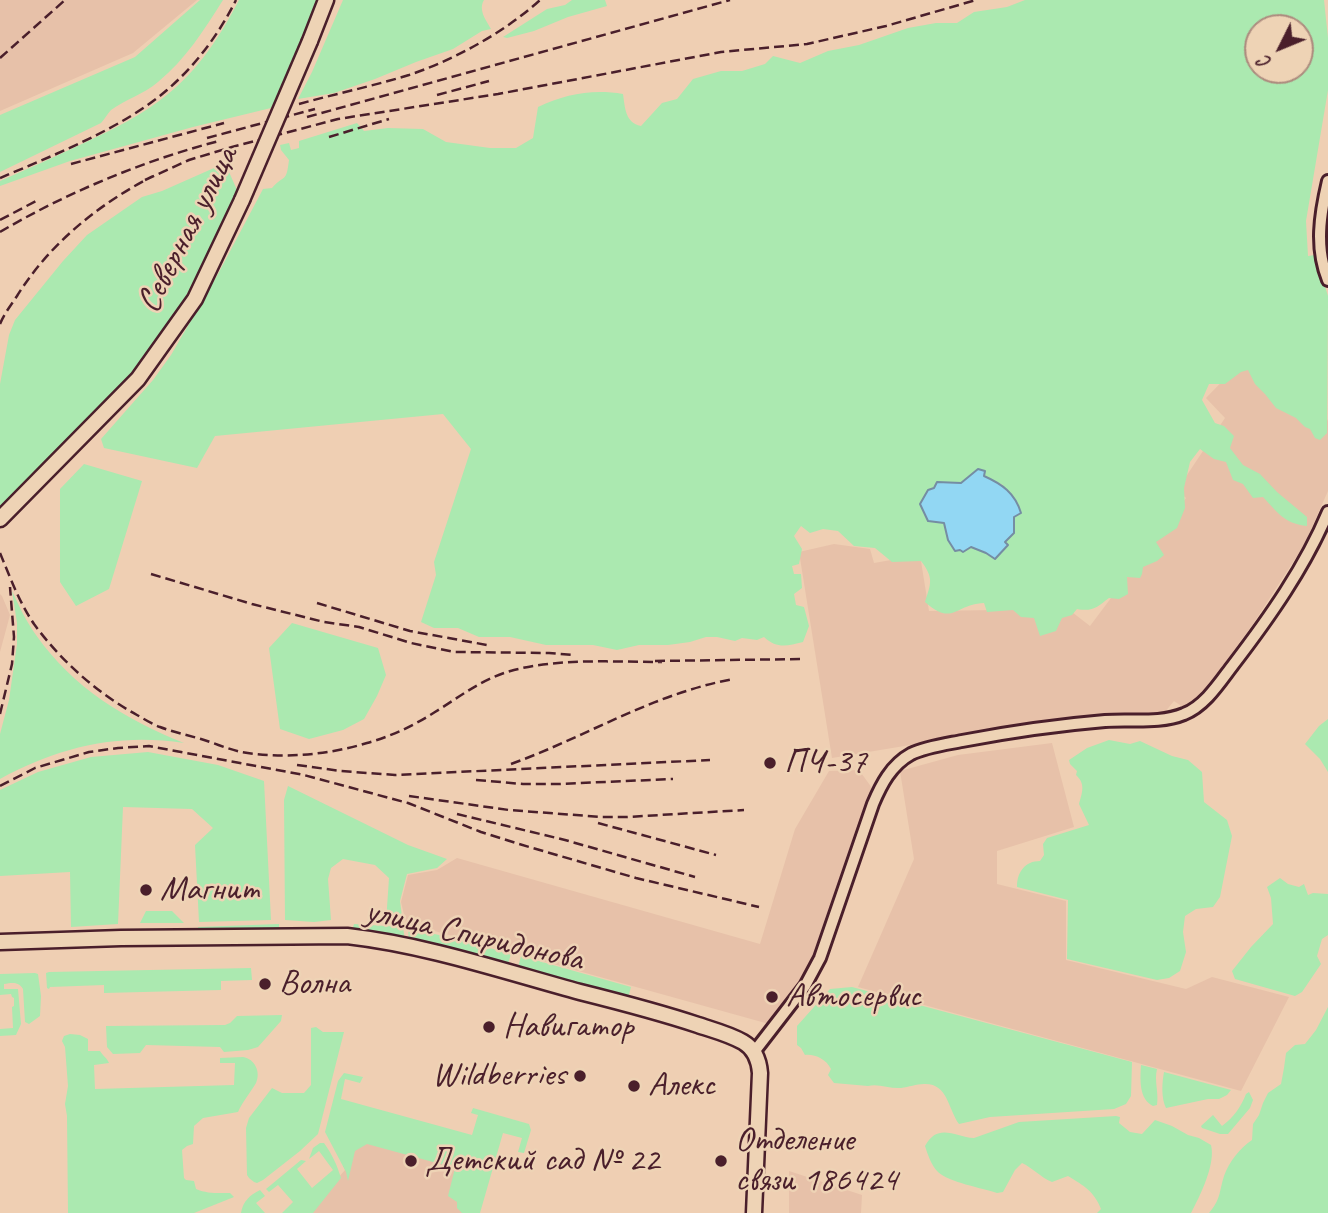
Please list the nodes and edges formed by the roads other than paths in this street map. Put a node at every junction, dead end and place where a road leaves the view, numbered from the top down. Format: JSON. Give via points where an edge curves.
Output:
{"nodes":[{"id":1,"x":326,"y":0,"type":"edge"},
{"id":2,"x":1328,"y":181,"type":"edge"},
{"id":3,"x":1328,"y":280,"type":"edge"},
{"id":4,"x":1328,"y":512,"type":"edge"},
{"id":5,"x":0,"y":519,"type":"edge"},
{"id":6,"x":0,"y":942,"type":"edge"},
{"id":7,"x":754,"y":1052,"type":"junction"},
{"id":8,"x":754,"y":1213,"type":"edge"}],
"edges":[{"from":1,"to":5,"type":"street","name":"Северная улица","bridge":true,"via":[[195,299],[138,379]]},
{"from":2,"to":3,"type":"street","via":[[1320,251]]},
{"from":4,"to":7,"type":"street","via":[[1293,580],[1263,624],[1216,686],[1185,714],[986,737],[912,754],[900,762],[883,781],[873,804],[820,958],[805,986]]},
{"from":6,"to":7,"type":"street","name":"улица Спиридонова","via":[[121,937],[367,938],[653,1011],[733,1037]]},
{"from":7,"to":8,"type":"street","via":[[760,1073]]}]}
